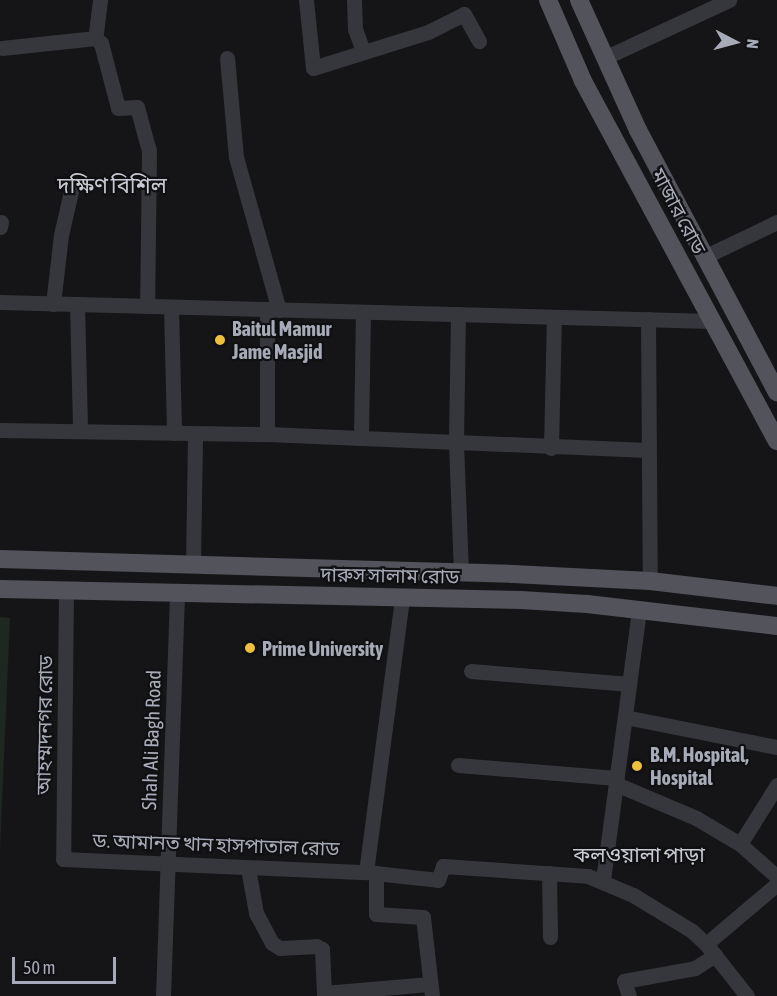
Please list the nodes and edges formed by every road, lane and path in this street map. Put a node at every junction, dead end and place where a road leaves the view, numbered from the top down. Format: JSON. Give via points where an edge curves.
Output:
{"nodes":[{"id":1,"x":100,"y":0,"type":"edge"},
{"id":2,"x":306,"y":0,"type":"edge"},
{"id":3,"x":354,"y":0,"type":"edge"},
{"id":4,"x":548,"y":0,"type":"edge"},
{"id":5,"x":579,"y":0,"type":"edge"},
{"id":6,"x":729,"y":0,"type":"edge"},
{"id":7,"x":95,"y":38,"type":"junction"},
{"id":8,"x":479,"y":41,"type":"dead end"},
{"id":9,"x":2,"y":48,"type":"dead end"},
{"id":10,"x":363,"y":51,"type":"junction"},
{"id":11,"x":227,"y":58,"type":"dead end"},
{"id":12,"x":604,"y":58,"type":"junction"},
{"id":13,"x":72,"y":187,"type":"dead end"},
{"id":14,"x":777,"y":222,"type":"edge"},
{"id":15,"x":705,"y":256,"type":"junction"},
{"id":16,"x":0,"y":302,"type":"edge"},
{"id":17,"x":53,"y":304,"type":"junction"},
{"id":18,"x":77,"y":304,"type":"junction"},
{"id":19,"x":147,"y":306,"type":"junction"},
{"id":20,"x":171,"y":307,"type":"junction"},
{"id":21,"x":273,"y":309,"type":"junction"},
{"id":22,"x":363,"y":312,"type":"junction"},
{"id":23,"x":458,"y":314,"type":"junction"},
{"id":24,"x":554,"y":317,"type":"junction"},
{"id":25,"x":648,"y":319,"type":"junction"},
{"id":26,"x":712,"y":321,"type":"junction"},
{"id":27,"x":772,"y":370,"type":"edge"},
{"id":28,"x":746,"y":383,"type":"junction"},
{"id":29,"x":777,"y":392,"type":"edge"},
{"id":30,"x":0,"y":430,"type":"edge"},
{"id":31,"x":80,"y":430,"type":"junction"},
{"id":32,"x":174,"y":433,"type":"junction"},
{"id":33,"x":195,"y":434,"type":"junction"},
{"id":34,"x":267,"y":434,"type":"junction"},
{"id":35,"x":361,"y":438,"type":"junction"},
{"id":36,"x":777,"y":441,"type":"edge"},
{"id":37,"x":456,"y":443,"type":"junction"},
{"id":38,"x":551,"y":448,"type":"junction"},
{"id":39,"x":647,"y":450,"type":"junction"},
{"id":40,"x":0,"y":559,"type":"edge"},
{"id":41,"x":185,"y":564,"type":"junction"},
{"id":42,"x":461,"y":572,"type":"junction"},
{"id":43,"x":650,"y":581,"type":"junction"},
{"id":44,"x":0,"y":589,"type":"edge"},
{"id":45,"x":66,"y":591,"type":"junction"},
{"id":46,"x":185,"y":594,"type":"junction"},
{"id":47,"x":772,"y":594,"type":"edge"},
{"id":48,"x":402,"y":598,"type":"junction"},
{"id":49,"x":639,"y":609,"type":"junction"},
{"id":50,"x":777,"y":626,"type":"edge"},
{"id":51,"x":471,"y":671,"type":"dead end"},
{"id":52,"x":629,"y":684,"type":"junction"},
{"id":53,"x":625,"y":717,"type":"junction"},
{"id":54,"x":777,"y":747,"type":"edge"},
{"id":55,"x":458,"y":765,"type":"dead end"},
{"id":56,"x":616,"y":781,"type":"junction"},
{"id":57,"x":777,"y":784,"type":"edge"},
{"id":58,"x":740,"y":844,"type":"junction"},
{"id":59,"x":63,"y":859,"type":"joint"},
{"id":60,"x":169,"y":863,"type":"junction"},
{"id":61,"x":248,"y":868,"type":"junction"},
{"id":62,"x":371,"y":872,"type":"junction"},
{"id":63,"x":549,"y":873,"type":"junction"},
{"id":64,"x":777,"y":877,"type":"edge"},
{"id":65,"x":603,"y":880,"type":"junction"},
{"id":66,"x":777,"y":884,"type":"edge"},
{"id":67,"x":550,"y":937,"type":"dead end"},
{"id":68,"x":711,"y":949,"type":"junction"},
{"id":69,"x":431,"y":990,"type":"edge"},
{"id":70,"x":163,"y":996,"type":"edge"},
{"id":71,"x":629,"y":996,"type":"edge"},
{"id":72,"x":747,"y":996,"type":"edge"}],
"edges":[{"from":1,"to":7,"type":"street"},
{"from":2,"to":10,"type":"street","via":[[313,68]]},
{"from":3,"to":10,"type":"street","via":[[355,29]]},
{"from":4,"to":26,"type":"main road","name":"মাজার রোড","via":[[583,81]]},
{"from":5,"to":12,"type":"main road","name":"মাজার রোড"},
{"from":6,"to":12,"type":"street"},
{"from":7,"to":9,"type":"street"},
{"from":7,"to":19,"type":"street","via":[[101,43],[118,108],[137,107],[143,120],[149,151]]},
{"from":8,"to":10,"type":"street","via":[[464,14],[428,32]]},
{"from":11,"to":21,"type":"street","via":[[236,156]]},
{"from":12,"to":15,"type":"main road","name":"মাজার রোড"},
{"from":13,"to":17,"type":"street","via":[[61,236]]},
{"from":14,"to":15,"type":"street"},
{"from":15,"to":27,"type":"main road","name":"মাজার রোড"},
{"from":16,"to":17,"type":"street"},
{"from":17,"to":18,"type":"street"},
{"from":18,"to":19,"type":"street"},
{"from":18,"to":31,"type":"street"},
{"from":19,"to":20,"type":"street"},
{"from":20,"to":21,"type":"street"},
{"from":20,"to":32,"type":"street"},
{"from":21,"to":22,"type":"street"},
{"from":21,"to":34,"type":"street"},
{"from":22,"to":23,"type":"street"},
{"from":22,"to":35,"type":"street"},
{"from":23,"to":24,"type":"street"},
{"from":23,"to":37,"type":"street"},
{"from":24,"to":25,"type":"street"},
{"from":24,"to":38,"type":"street"},
{"from":25,"to":26,"type":"street"},
{"from":25,"to":39,"type":"street"},
{"from":26,"to":28,"type":"main road","name":"মাজার রোড"},
{"from":27,"to":28,"type":"main road"},
{"from":27,"to":29,"type":"main road","name":"মাজার রোড"},
{"from":28,"to":36,"type":"main road","name":"মাজার রোড"},
{"from":30,"to":31,"type":"street"},
{"from":31,"to":32,"type":"street"},
{"from":32,"to":33,"type":"street"},
{"from":33,"to":34,"type":"street"},
{"from":33,"to":41,"type":"street"},
{"from":34,"to":35,"type":"street"},
{"from":35,"to":37,"type":"street"},
{"from":37,"to":38,"type":"street"},
{"from":37,"to":42,"type":"street"},
{"from":38,"to":39,"type":"street"},
{"from":39,"to":43,"type":"street"},
{"from":40,"to":41,"type":"main road","name":"দারুস সালাম রোড"},
{"from":41,"to":42,"type":"main road","name":"দারুস সালাম রোড"},
{"from":41,"to":46,"type":"main road"},
{"from":42,"to":43,"type":"main road","name":"দারুস সালাম রোড"},
{"from":43,"to":47,"type":"main road","name":"দারুস সালাম রোড"},
{"from":44,"to":45,"type":"main road","name":"দারুস সালাম রোড"},
{"from":45,"to":46,"type":"main road","name":"দারুস সালাম রোড"},
{"from":45,"to":59,"type":"street","name":"আহম্মদনগর রোড"},
{"from":46,"to":48,"type":"main road","name":"দারুস সালাম রোড"},
{"from":46,"to":60,"type":"street","name":"Shah Ali Bagh Road"},
{"from":48,"to":49,"type":"main road","name":"দারুস সালাম রোড"},
{"from":48,"to":62,"type":"street"},
{"from":49,"to":50,"type":"main road","name":"দারুস সালাম রোড"},
{"from":49,"to":52,"type":"street"},
{"from":51,"to":52,"type":"street"},
{"from":52,"to":53,"type":"street"},
{"from":53,"to":54,"type":"street"},
{"from":53,"to":56,"type":"street"},
{"from":55,"to":56,"type":"street"},
{"from":56,"to":58,"type":"street"},
{"from":56,"to":65,"type":"street"},
{"from":57,"to":58,"type":"street"},
{"from":58,"to":64,"type":"street"},
{"from":59,"to":60,"type":"street","name":"ড. আমানত খান হাসপাতাল রোড"},
{"from":60,"to":61,"type":"street","name":"ড. আমানত খান হাসপাতাল রোড"},
{"from":60,"to":70,"type":"street","name":"Shah Ali Bagh Road"},
{"from":61,"to":62,"type":"street","name":"ড. আমানত খান হাসপাতাল রোড"},
{"from":61,"to":69,"type":"street","via":[[256,913],[272,943],[280,948],[322,949],[324,993]]},
{"from":62,"to":63,"type":"street","name":"ড. আমানত খান হাসপাতাল রোড","via":[[438,880],[443,867]]},
{"from":62,"to":69,"type":"street","via":[[376,914],[423,917]]},
{"from":63,"to":65,"type":"street"},
{"from":63,"to":67,"type":"street"},
{"from":65,"to":68,"type":"street","via":[[660,910]]},
{"from":66,"to":68,"type":"street"},
{"from":68,"to":71,"type":"street","via":[[695,968],[624,981]]},
{"from":68,"to":72,"type":"street"}]}
